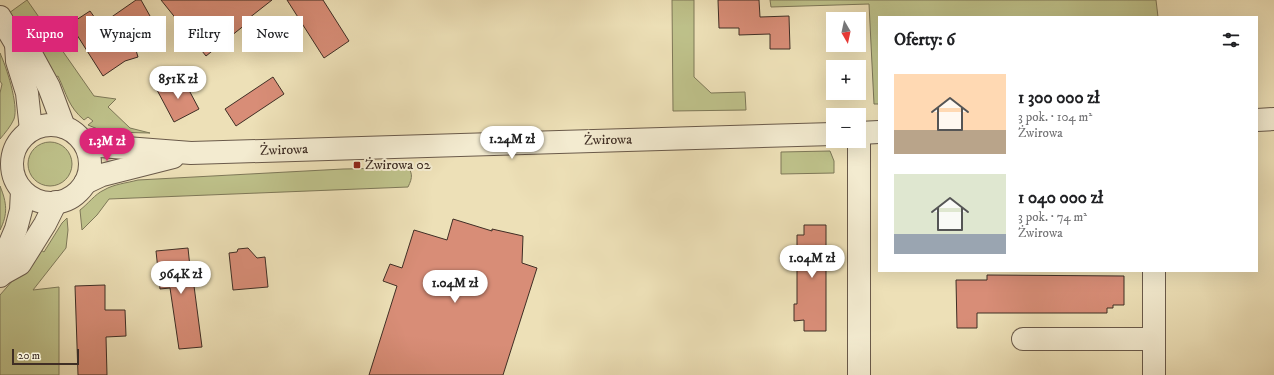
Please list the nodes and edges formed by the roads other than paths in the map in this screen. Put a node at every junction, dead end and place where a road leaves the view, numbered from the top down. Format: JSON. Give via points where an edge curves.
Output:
{"nodes":[{"id":1,"x":0,"y":17,"type":"edge"},
{"id":2,"x":12,"y":37,"type":"edge"},
{"id":3,"x":16,"y":52,"type":"edge"},
{"id":4,"x":28,"y":52,"type":"edge"},
{"id":5,"x":1274,"y":119,"type":"edge"},
{"id":6,"x":1258,"y":120,"type":"edge"},
{"id":7,"x":64,"y":127,"type":"junction"},
{"id":8,"x":32,"y":130,"type":"junction"},
{"id":9,"x":878,"y":132,"type":"edge"},
{"id":10,"x":866,"y":133,"type":"edge"},
{"id":11,"x":826,"y":134,"type":"edge"},
{"id":12,"x":84,"y":142,"type":"junction"},
{"id":13,"x":859,"y":148,"type":"edge"},
{"id":14,"x":191,"y":153,"type":"junction"},
{"id":15,"x":85,"y":183,"type":"junction"},
{"id":16,"x":22,"y":190,"type":"junction"},
{"id":17,"x":56,"y":202,"type":"junction"},
{"id":18,"x":1154,"y":272,"type":"edge"},
{"id":19,"x":1,"y":275,"type":"edge"},
{"id":20,"x":1154,"y":339,"type":"junction"},
{"id":21,"x":1023,"y":340,"type":"dead end"},
{"id":22,"x":859,"y":375,"type":"edge"},
{"id":23,"x":1154,"y":375,"type":"edge"}],
"edges":[{"from":1,"to":2,"type":"street"},
{"from":3,"to":8,"type":"street","via":[[27,93]]},
{"from":4,"to":7,"type":"street","via":[[49,87]]},
{"from":5,"to":6,"type":"street"},
{"from":7,"to":8,"type":"street","via":[[39,126]]},
{"from":7,"to":12,"type":"street"},
{"from":8,"to":16,"type":"street","via":[[18,141],[13,154],[11,166],[14,179]]},
{"from":9,"to":10,"type":"street"},
{"from":11,"to":14,"type":"street","name":"Żwirowa"},
{"from":12,"to":14,"type":"street","name":"Żwirowa","via":[[100,146]]},
{"from":12,"to":15,"type":"street","via":[[90,162]]},
{"from":13,"to":22,"type":"street"},
{"from":14,"to":15,"type":"street","name":"Żwirowa","via":[[102,175]]},
{"from":15,"to":17,"type":"street","via":[[75,195]]},
{"from":16,"to":17,"type":"street","via":[[32,198],[46,203]]},
{"from":16,"to":19,"type":"street","via":[[21,210],[5,255]]},
{"from":17,"to":19,"type":"street","via":[[43,229],[20,264]]},
{"from":18,"to":20,"type":"street"},
{"from":20,"to":21,"type":"street"},
{"from":20,"to":23,"type":"street"}]}
